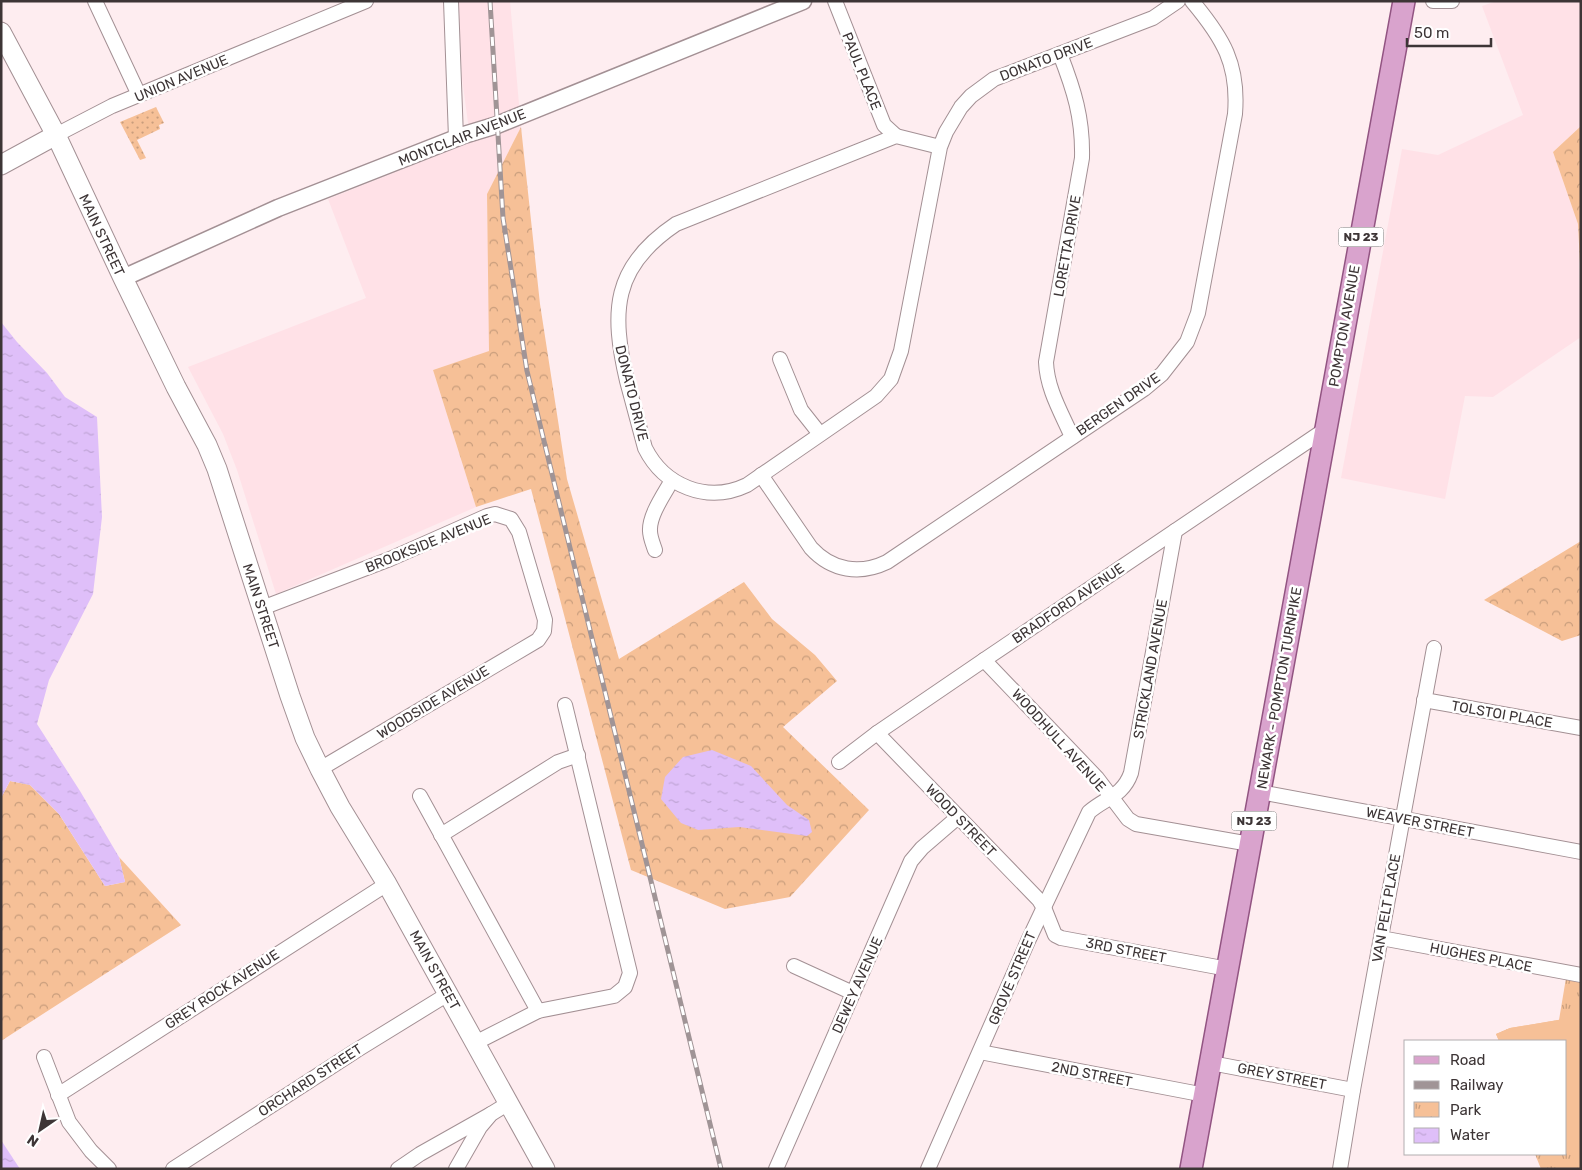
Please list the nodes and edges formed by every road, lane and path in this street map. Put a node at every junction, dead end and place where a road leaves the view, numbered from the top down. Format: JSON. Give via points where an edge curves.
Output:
{"nodes":[{"id":1,"x":95,"y":1,"type":"edge"},
{"id":2,"x":366,"y":1,"type":"edge"},
{"id":3,"x":451,"y":1,"type":"edge"},
{"id":4,"x":803,"y":1,"type":"edge"},
{"id":5,"x":834,"y":1,"type":"edge"},
{"id":6,"x":1178,"y":1,"type":"edge"},
{"id":7,"x":1192,"y":1,"type":"edge"},
{"id":8,"x":1404,"y":1,"type":"edge"},
{"id":9,"x":1433,"y":1,"type":"edge"},
{"id":10,"x":1452,"y":1,"type":"edge"},
{"id":11,"x":1,"y":32,"type":"edge"},
{"id":12,"x":1060,"y":54,"type":"junction"},
{"id":13,"x":139,"y":95,"type":"junction"},
{"id":14,"x":56,"y":135,"type":"junction"},
{"id":15,"x":896,"y":136,"type":"junction"},
{"id":16,"x":456,"y":138,"type":"junction"},
{"id":17,"x":940,"y":147,"type":"junction"},
{"id":18,"x":1,"y":165,"type":"edge"},
{"id":19,"x":122,"y":278,"type":"junction"},
{"id":20,"x":780,"y":359,"type":"dead end"},
{"id":21,"x":1326,"y":429,"type":"junction"},
{"id":22,"x":820,"y":434,"type":"junction"},
{"id":23,"x":1072,"y":437,"type":"junction"},
{"id":24,"x":1318,"y":474,"type":"joint"},
{"id":25,"x":761,"y":475,"type":"junction"},
{"id":26,"x":672,"y":480,"type":"junction"},
{"id":27,"x":1175,"y":531,"type":"junction"},
{"id":28,"x":655,"y":550,"type":"dead end"},
{"id":29,"x":262,"y":608,"type":"junction"},
{"id":30,"x":544,"y":631,"type":"joint"},
{"id":31,"x":1434,"y":648,"type":"dead end"},
{"id":32,"x":984,"y":660,"type":"junction"},
{"id":33,"x":1424,"y":700,"type":"junction"},
{"id":34,"x":565,"y":704,"type":"dead end"},
{"id":35,"x":1581,"y":728,"type":"edge"},
{"id":36,"x":877,"y":733,"type":"junction"},
{"id":37,"x":578,"y":755,"type":"junction"},
{"id":38,"x":839,"y":762,"type":"dead end"},
{"id":39,"x":320,"y":769,"type":"junction"},
{"id":40,"x":1260,"y":792,"type":"junction"},
{"id":41,"x":420,"y":796,"type":"dead end"},
{"id":42,"x":1111,"y":798,"type":"junction"},
{"id":43,"x":958,"y":817,"type":"junction"},
{"id":44,"x":1403,"y":819,"type":"junction"},
{"id":45,"x":441,"y":835,"type":"junction"},
{"id":46,"x":1250,"y":844,"type":"junction"},
{"id":47,"x":1581,"y":852,"type":"edge"},
{"id":48,"x":387,"y":884,"type":"junction"},
{"id":49,"x":1044,"y":908,"type":"junction"},
{"id":50,"x":1381,"y":938,"type":"junction"},
{"id":51,"x":794,"y":966,"type":"dead end"},
{"id":52,"x":1228,"y":969,"type":"junction"},
{"id":53,"x":1581,"y":975,"type":"edge"},
{"id":54,"x":853,"y":993,"type":"junction"},
{"id":55,"x":448,"y":994,"type":"junction"},
{"id":56,"x":538,"y":1011,"type":"junction"},
{"id":57,"x":475,"y":1043,"type":"junction"},
{"id":58,"x":980,"y":1052,"type":"junction"},
{"id":59,"x":44,"y":1057,"type":"dead end"},
{"id":60,"x":1211,"y":1062,"type":"junction"},
{"id":61,"x":1352,"y":1090,"type":"junction"},
{"id":62,"x":58,"y":1095,"type":"junction"},
{"id":63,"x":1204,"y":1095,"type":"junction"},
{"id":64,"x":509,"y":1103,"type":"junction"},
{"id":65,"x":491,"y":1114,"type":"junction"},
{"id":66,"x":109,"y":1169,"type":"edge"},
{"id":67,"x":173,"y":1169,"type":"edge"},
{"id":68,"x":398,"y":1169,"type":"edge"},
{"id":69,"x":456,"y":1169,"type":"edge"},
{"id":70,"x":545,"y":1169,"type":"edge"},
{"id":71,"x":776,"y":1169,"type":"edge"},
{"id":72,"x":928,"y":1169,"type":"edge"},
{"id":73,"x":1191,"y":1169,"type":"edge"},
{"id":74,"x":1340,"y":1169,"type":"edge"}],
"edges":[{"from":1,"to":13,"type":"street"},
{"from":2,"to":13,"type":"street","name":"UNION AVENUE"},
{"from":3,"to":16,"type":"street"},
{"from":4,"to":16,"type":"street","name":"MONTCLAIR AVENUE","via":[[497,125]]},
{"from":5,"to":15,"type":"street","name":"PAUL PLACE","via":[[884,125]]},
{"from":6,"to":12,"type":"street","name":"DONATO DRIVE","via":[[1152,18]]},
{"from":7,"to":23,"type":"street","name":"BERGEN DRIVE","via":[[1212,25],[1226,50],[1234,76],[1236,101],[1198,313],[1187,342],[1162,374]]},
{"from":8,"to":21,"type":"main road","name":"POMPTON AVENUE","number":"NJ 23"},
{"from":9,"to":10,"type":"street"},
{"from":11,"to":14,"type":"main road","name":"MAIN STREET"},
{"from":12,"to":17,"type":"street","name":"DONATO DRIVE","via":[[1007,73],[982,87],[961,107]]},
{"from":12,"to":23,"type":"street","name":"LORETTA DRIVE","via":[[1079,111],[1082,158],[1046,373]]},
{"from":13,"to":14,"type":"street","name":"UNION AVENUE"},
{"from":14,"to":18,"type":"main road","name":"UNION AVENUE"},
{"from":14,"to":19,"type":"main road","name":"MAIN STREET"},
{"from":15,"to":17,"type":"street"},
{"from":15,"to":26,"type":"street","name":"DONATO DRIVE","via":[[676,224],[642,252],[620,294],[617,323],[620,352],[645,448],[658,468]]},
{"from":16,"to":19,"type":"street","name":"MONTCLAIR AVENUE","via":[[278,208]]},
{"from":17,"to":22,"type":"street","name":"DONATO DRIVE","via":[[897,366],[891,379],[876,396]]},
{"from":19,"to":29,"type":"main road","name":"MAIN STREET","via":[[207,445]]},
{"from":20,"to":22,"type":"street","via":[[801,410]]},
{"from":21,"to":24,"type":"main road","name":"POMPTON AVENUE","number":"NJ 23"},
{"from":21,"to":27,"type":"street","name":"BRADFORD AVENUE"},
{"from":22,"to":25,"type":"street","name":"DONATO DRIVE"},
{"from":23,"to":25,"type":"street","name":"BERGEN DRIVE","via":[[887,562],[867,569],[851,570],[818,556]]},
{"from":24,"to":40,"type":"main road","name":"NEWARK - POMPTON TURNPIKE","number":"NJ 23"},
{"from":25,"to":26,"type":"street","name":"DONATO DRIVE","via":[[739,489],[718,492],[694,490]]},
{"from":26,"to":28,"type":"street","via":[[651,522]]},
{"from":27,"to":32,"type":"street","name":"BRADFORD AVENUE"},
{"from":27,"to":42,"type":"street","name":"STRICKLAND AVENUE","via":[[1131,773],[1122,791]]},
{"from":29,"to":30,"type":"street","name":"BROOKSIDE AVENUE","via":[[495,514],[511,519],[519,532],[545,620]]},
{"from":29,"to":39,"type":"main road","name":"MAIN STREET","via":[[305,738]]},
{"from":30,"to":39,"type":"street","name":"WOODSIDE AVENUE","via":[[534,643]]},
{"from":31,"to":33,"type":"street","name":"VAN PELT PLACE"},
{"from":32,"to":36,"type":"street","name":"BRADFORD AVENUE"},
{"from":32,"to":42,"type":"street","name":"WOODHULL AVENUE","via":[[1097,778]]},
{"from":33,"to":35,"type":"street","name":"TOLSTOI PLACE"},
{"from":33,"to":44,"type":"street","name":"VAN PELT PLACE"},
{"from":34,"to":37,"type":"street"},
{"from":36,"to":38,"type":"street","name":"BRADFORD AVENUE"},
{"from":36,"to":43,"type":"street","name":"WOOD STREET"},
{"from":37,"to":45,"type":"street","via":[[558,762]]},
{"from":37,"to":56,"type":"street","via":[[630,973],[625,988],[614,996]]},
{"from":39,"to":48,"type":"main road","name":"MAIN STREET"},
{"from":40,"to":44,"type":"street","name":"WEAVER STREET"},
{"from":40,"to":46,"type":"main road","name":"NEWARK - POMPTON TURNPIKE","number":"NJ 23"},
{"from":41,"to":45,"type":"street"},
{"from":42,"to":46,"type":"street","name":"WOODHULL AVENUE","via":[[1136,824]]},
{"from":42,"to":49,"type":"street","name":"GROVE STREET","via":[[1089,812]]},
{"from":43,"to":49,"type":"street","name":"WOOD STREET"},
{"from":43,"to":54,"type":"street","name":"DEWEY AVENUE","via":[[911,860]]},
{"from":44,"to":47,"type":"street","name":"WEAVER STREET"},
{"from":44,"to":50,"type":"street","name":"VAN PELT PLACE"},
{"from":45,"to":56,"type":"street"},
{"from":46,"to":52,"type":"main road","name":"NEWARK - POMPTON TURNPIKE","number":"NJ 23"},
{"from":48,"to":55,"type":"main road","name":"MAIN STREET"},
{"from":48,"to":62,"type":"street","name":"GREY ROCK AVENUE"},
{"from":49,"to":52,"type":"street","name":"3RD STREET","via":[[1055,934],[1061,938]]},
{"from":49,"to":58,"type":"street","name":"GROVE STREET"},
{"from":50,"to":53,"type":"street","name":"HUGHES PLACE"},
{"from":50,"to":61,"type":"street","name":"VAN PELT PLACE"},
{"from":51,"to":54,"type":"street"},
{"from":52,"to":60,"type":"main road","name":"NEWARK - POMPTON TURNPIKE","number":"NJ 23"},
{"from":54,"to":71,"type":"street","name":"DEWEY AVENUE"},
{"from":55,"to":57,"type":"main road","name":"MAIN STREET"},
{"from":55,"to":67,"type":"street","name":"ORCHARD STREET"},
{"from":56,"to":57,"type":"street"},
{"from":57,"to":64,"type":"main road","name":"MAIN STREET"},
{"from":58,"to":63,"type":"street","name":"2ND STREET"},
{"from":58,"to":72,"type":"street","name":"GROVE STREET"},
{"from":59,"to":62,"type":"street"},
{"from":60,"to":61,"type":"street","name":"GREY STREET"},
{"from":60,"to":63,"type":"main road","name":"NEWARK - POMPTON TURNPIKE","number":"NJ 23"},
{"from":61,"to":74,"type":"street","name":"VAN PELT PLACE"},
{"from":62,"to":66,"type":"street","via":[[70,1122]]},
{"from":63,"to":73,"type":"main road","name":"NEWARK - POMPTON TURNPIKE","number":"NJ 23"},
{"from":64,"to":65,"type":"street"},
{"from":64,"to":70,"type":"main road","name":"MAIN STREET"},
{"from":65,"to":68,"type":"street"},
{"from":65,"to":69,"type":"street"}]}
